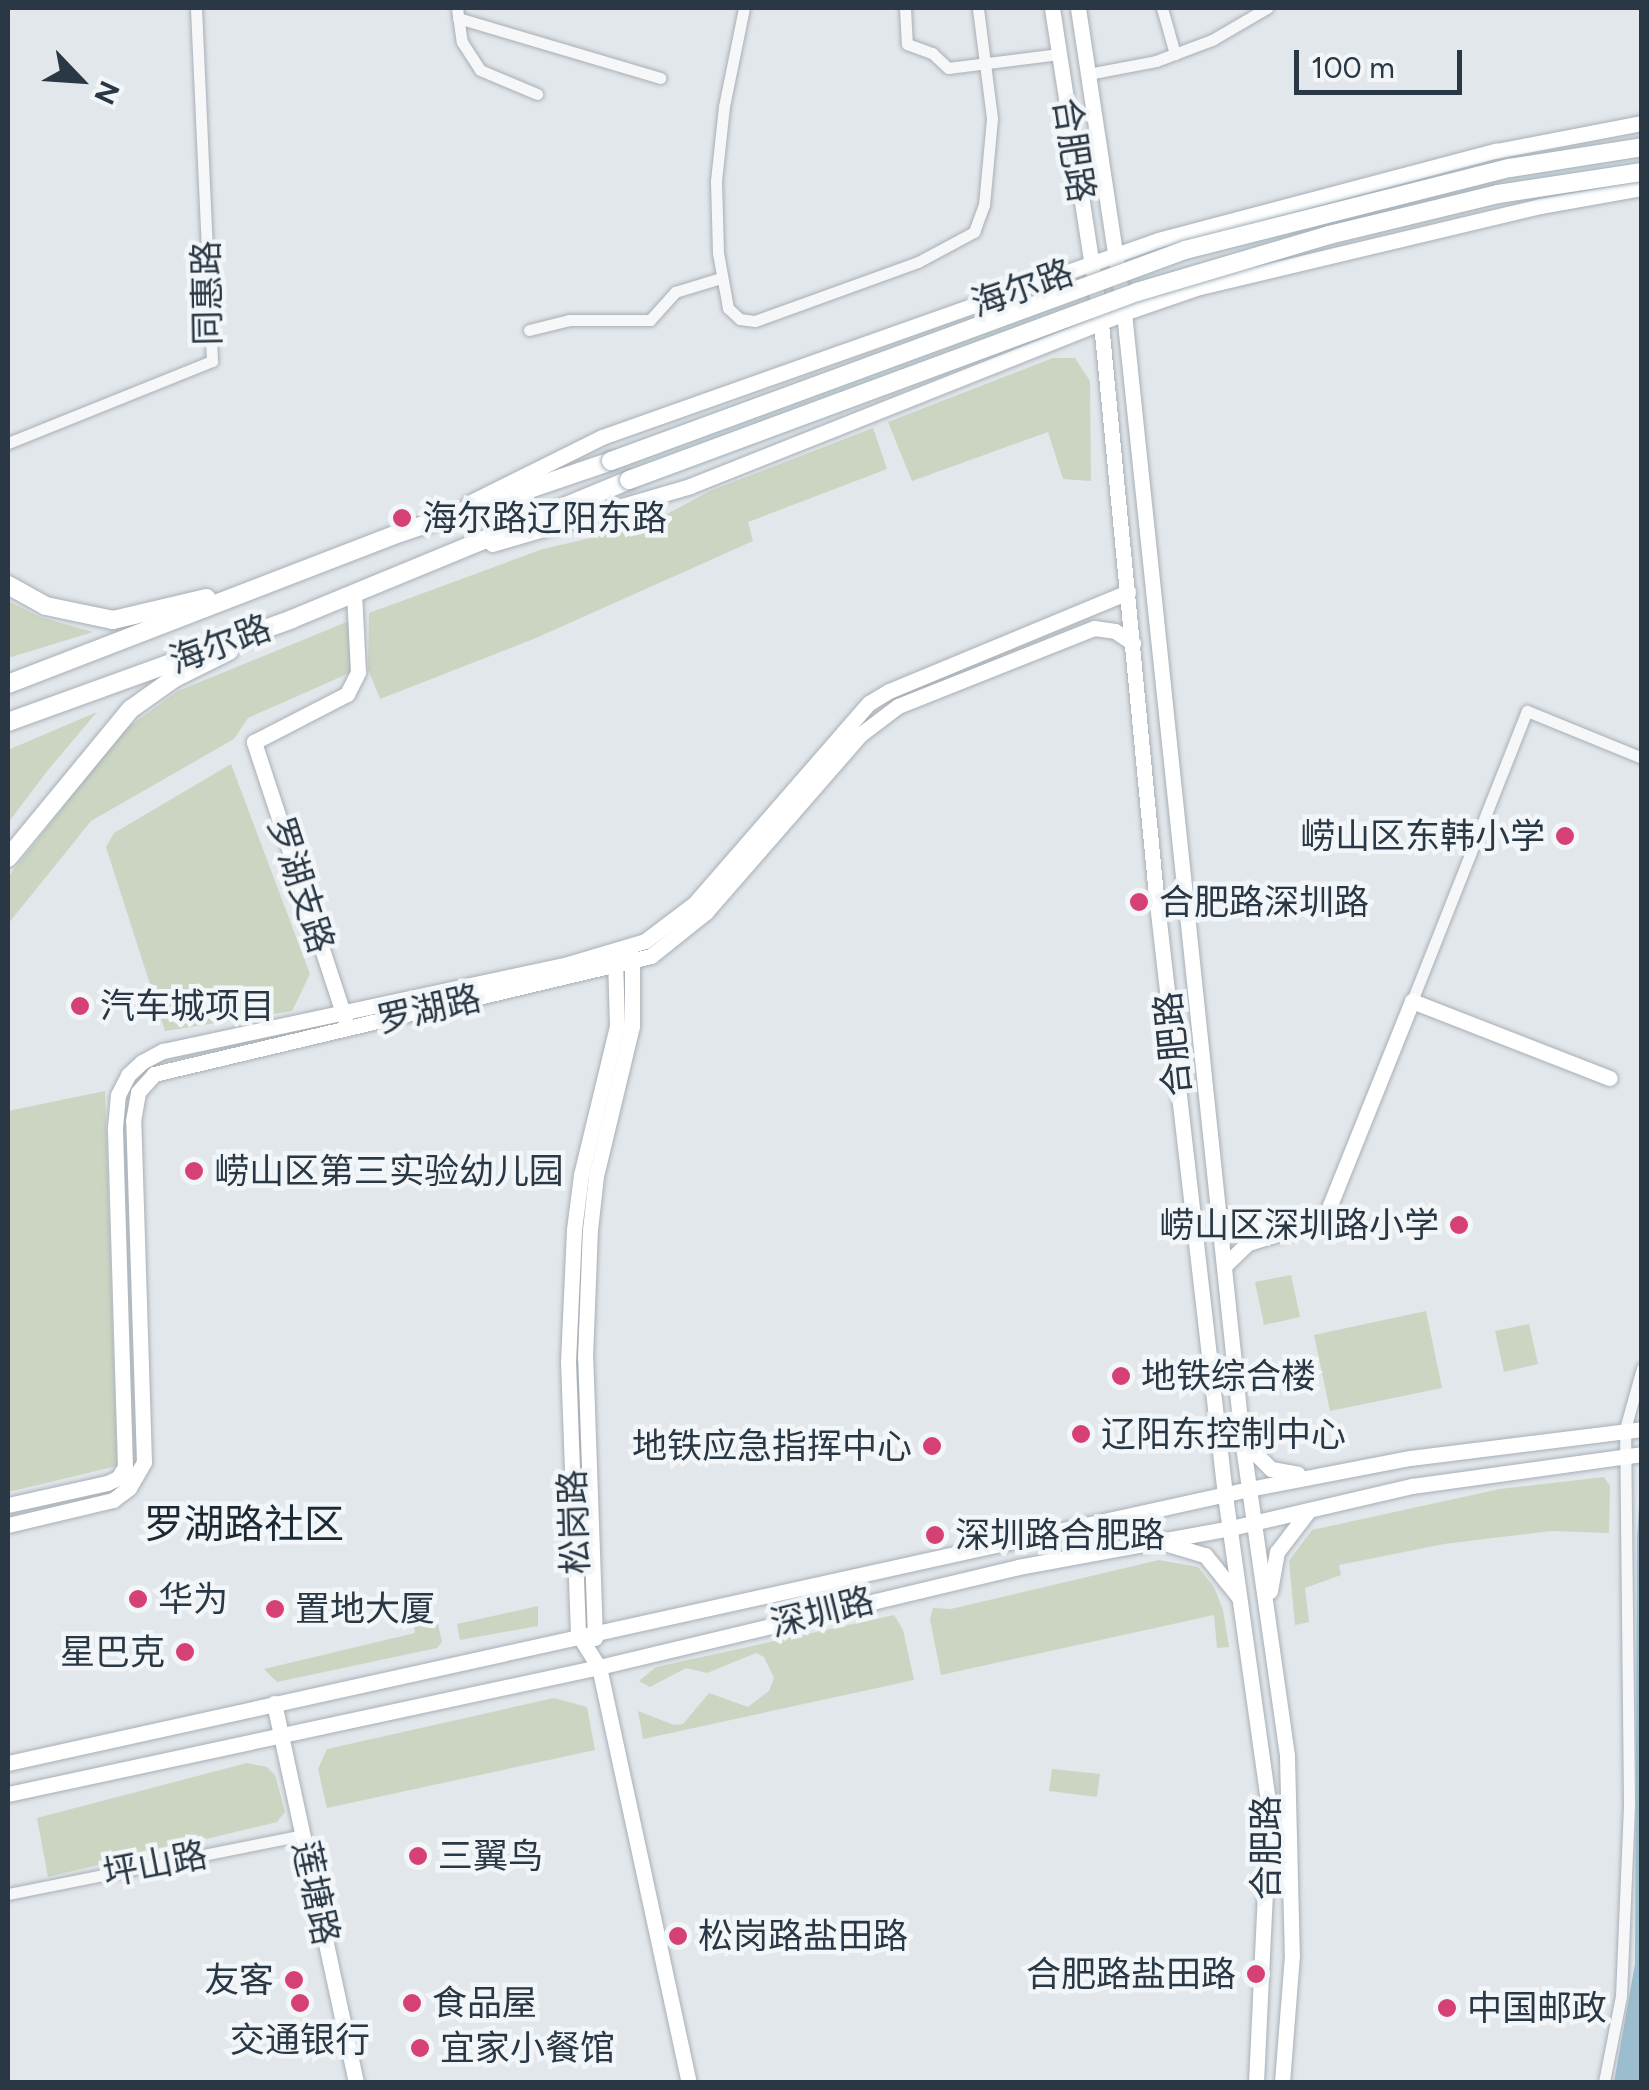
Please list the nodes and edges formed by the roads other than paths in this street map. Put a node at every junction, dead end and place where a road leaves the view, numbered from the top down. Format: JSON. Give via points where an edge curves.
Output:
{"nodes":[{"id":1,"x":196,"y":8,"type":"edge"},
{"id":2,"x":744,"y":8,"type":"edge"},
{"id":3,"x":906,"y":8,"type":"edge"},
{"id":4,"x":978,"y":8,"type":"edge"},
{"id":5,"x":1052,"y":8,"type":"edge"},
{"id":6,"x":1078,"y":8,"type":"edge"},
{"id":7,"x":1162,"y":8,"type":"edge"},
{"id":8,"x":1266,"y":8,"type":"edge"},
{"id":9,"x":458,"y":12,"type":"edge"},
{"id":10,"x":1059,"y":54,"type":"junction"},
{"id":11,"x":1175,"y":54,"type":"junction"},
{"id":12,"x":987,"y":63,"type":"junction"},
{"id":13,"x":1088,"y":74,"type":"junction"},
{"id":14,"x":660,"y":78,"type":"dead end"},
{"id":15,"x":536,"y":94,"type":"dead end"},
{"id":16,"x":1642,"y":124,"type":"edge"},
{"id":17,"x":1642,"y":147,"type":"edge"},
{"id":18,"x":1642,"y":172,"type":"edge"},
{"id":19,"x":1642,"y":188,"type":"edge"},
{"id":20,"x":1116,"y":254,"type":"junction"},
{"id":21,"x":1092,"y":263,"type":"junction"},
{"id":22,"x":721,"y":278,"type":"junction"},
{"id":23,"x":1124,"y":313,"type":"junction"},
{"id":24,"x":1102,"y":323,"type":"junction"},
{"id":25,"x":529,"y":330,"type":"dead end"},
{"id":26,"x":8,"y":442,"type":"edge"},
{"id":27,"x":426,"y":524,"type":"junction"},
{"id":28,"x":431,"y":562,"type":"junction"},
{"id":29,"x":280,"y":580,"type":"junction"},
{"id":30,"x":8,"y":585,"type":"edge"},
{"id":31,"x":1128,"y":592,"type":"junction"},
{"id":32,"x":354,"y":593,"type":"junction"},
{"id":33,"x":292,"y":619,"type":"junction"},
{"id":34,"x":1133,"y":643,"type":"junction"},
{"id":35,"x":8,"y":684,"type":"edge"},
{"id":36,"x":8,"y":722,"type":"edge"},
{"id":37,"x":1642,"y":758,"type":"edge"},
{"id":38,"x":8,"y":858,"type":"edge"},
{"id":39,"x":623,"y":957,"type":"junction"},
{"id":40,"x":1412,"y":1001,"type":"junction"},
{"id":41,"x":346,"y":1020,"type":"junction"},
{"id":42,"x":1610,"y":1078,"type":"dead end"},
{"id":43,"x":1218,"y":1213,"type":"junction"},
{"id":44,"x":1278,"y":1231,"type":"junction"},
{"id":45,"x":1224,"y":1266,"type":"junction"},
{"id":46,"x":1642,"y":1368,"type":"edge"},
{"id":47,"x":1635,"y":1429,"type":"edge"},
{"id":48,"x":1242,"y":1439,"type":"junction"},
{"id":49,"x":1635,"y":1455,"type":"edge"},
{"id":50,"x":1327,"y":1476,"type":"junction"},
{"id":51,"x":1249,"y":1488,"type":"junction"},
{"id":52,"x":1224,"y":1494,"type":"junction"},
{"id":53,"x":8,"y":1505,"type":"edge"},
{"id":54,"x":1310,"y":1509,"type":"junction"},
{"id":55,"x":1255,"y":1522,"type":"junction"},
{"id":56,"x":8,"y":1525,"type":"edge"},
{"id":57,"x":1231,"y":1528,"type":"junction"},
{"id":58,"x":1156,"y":1542,"type":"junction"},
{"id":59,"x":1240,"y":1599,"type":"junction"},
{"id":60,"x":1267,"y":1604,"type":"junction"},
{"id":61,"x":586,"y":1633,"type":"junction"},
{"id":62,"x":599,"y":1667,"type":"junction"},
{"id":63,"x":274,"y":1703,"type":"junction"},
{"id":64,"x":282,"y":1737,"type":"junction"},
{"id":65,"x":8,"y":1763,"type":"edge"},
{"id":66,"x":8,"y":1794,"type":"edge"},
{"id":67,"x":304,"y":1834,"type":"junction"},
{"id":68,"x":8,"y":1894,"type":"edge"},
{"id":69,"x":356,"y":2082,"type":"edge"},
{"id":70,"x":689,"y":2082,"type":"edge"},
{"id":71,"x":1256,"y":2082,"type":"edge"},
{"id":72,"x":1282,"y":2082,"type":"edge"},
{"id":73,"x":1604,"y":2082,"type":"edge"}],
"edges":[{"from":1,"to":26,"type":"street","name":"同惠路","via":[[212,361]]},
{"from":2,"to":22,"type":"street","via":[[716,181]]},
{"from":3,"to":12,"type":"street","via":[[907,44],[948,68]]},
{"from":4,"to":12,"type":"street"},
{"from":5,"to":10,"type":"street","name":"合肥路"},
{"from":6,"to":13,"type":"street","name":"合肥路"},
{"from":7,"to":11,"type":"street"},
{"from":8,"to":11,"type":"street","via":[[1236,30]]},
{"from":9,"to":14,"type":"street"},
{"from":9,"to":15,"type":"street","via":[[462,42],[480,70]]},
{"from":10,"to":12,"type":"street"},
{"from":10,"to":21,"type":"street","name":"合肥路"},
{"from":11,"to":13,"type":"street"},
{"from":12,"to":22,"type":"street","via":[[989,166],[984,205],[970,236],[755,322],[734,315]]},
{"from":13,"to":20,"type":"street","name":"合肥路"},
{"from":16,"to":20,"type":"street","name":"海尔路","via":[[1496,151]]},
{"from":17,"to":27,"type":"main road","name":"海尔路","bridge":true,"via":[[1510,168],[1185,250]]},
{"from":18,"to":28,"type":"main road","name":"海尔路","bridge":true,"via":[[1479,199],[1138,292],[842,398]]},
{"from":19,"to":23,"type":"street","name":"海尔路","via":[[1215,284]]},
{"from":20,"to":21,"type":"street","name":"海尔路"},
{"from":20,"to":23,"type":"street","name":"合肥路"},
{"from":21,"to":24,"type":"street","name":"合肥路"},
{"from":21,"to":27,"type":"street","name":"海尔路","via":[[602,437]]},
{"from":22,"to":25,"type":"street","via":[[675,292],[650,320],[569,320]]},
{"from":23,"to":24,"type":"street","name":"海尔路"},
{"from":23,"to":43,"type":"street","name":"合肥路"},
{"from":24,"to":28,"type":"street","name":"海尔路","via":[[690,486]]},
{"from":24,"to":31,"type":"street","name":"合肥路"},
{"from":27,"to":29,"type":"main road","name":"海尔路"},
{"from":28,"to":32,"type":"main road","name":"海尔路"},
{"from":29,"to":30,"type":"main road","via":[[112,620],[46,606]]},
{"from":29,"to":35,"type":"main road","name":"海尔路"},
{"from":31,"to":34,"type":"street","name":"合肥路"},
{"from":31,"to":39,"type":"street","via":[[870,703],[695,903]]},
{"from":32,"to":33,"type":"main road","name":"海尔路"},
{"from":32,"to":41,"type":"street","name":"罗湖支路","via":[[358,672],[347,694],[254,742]]},
{"from":33,"to":36,"type":"main road","name":"海尔路"},
{"from":33,"to":38,"type":"main road","via":[[173,680],[132,709]]},
{"from":34,"to":39,"type":"street","via":[[1116,631],[1094,628],[898,706],[861,734],[676,940]]},
{"from":34,"to":52,"type":"street","name":"合肥路"},
{"from":37,"to":40,"type":"street","via":[[1528,711]]},
{"from":39,"to":41,"type":"street"},
{"from":39,"to":61,"type":"street","name":"松岗路","via":[[612,1055],[584,1158],[574,1230],[568,1361]]},
{"from":40,"to":42,"type":"street"},
{"from":40,"to":44,"type":"street","via":[[1334,1200],[1318,1220]]},
{"from":41,"to":53,"type":"street","via":[[163,1051],[128,1075],[115,1128],[125,1466],[107,1483]]},
{"from":41,"to":56,"type":"street","name":"罗湖路","via":[[154,1074],[138,1092],[133,1121],[144,1462],[113,1500]]},
{"from":43,"to":44,"type":"street","via":[[1246,1227]]},
{"from":43,"to":45,"type":"street","name":"合肥路"},
{"from":44,"to":45,"type":"street","via":[[1248,1243]]},
{"from":45,"to":48,"type":"street","name":"合肥路"},
{"from":46,"to":47,"type":"street"},
{"from":47,"to":49,"type":"street"},
{"from":47,"to":50,"type":"street","name":"深圳路","via":[[1410,1458]]},
{"from":48,"to":50,"type":"street","via":[[1271,1469]]},
{"from":48,"to":51,"type":"street","name":"合肥路"},
{"from":49,"to":54,"type":"street","name":"深圳路","via":[[1412,1486]]},
{"from":49,"to":73,"type":"street","via":[[1620,1996]]},
{"from":50,"to":51,"type":"street","name":"深圳路"},
{"from":51,"to":52,"type":"street","name":"深圳路"},
{"from":51,"to":55,"type":"street","name":"合肥路"},
{"from":52,"to":57,"type":"street","name":"合肥路"},
{"from":52,"to":61,"type":"street","name":"深圳路"},
{"from":54,"to":55,"type":"street","name":"深圳路"},
{"from":54,"to":60,"type":"street","via":[[1277,1552]]},
{"from":55,"to":57,"type":"street","name":"深圳路"},
{"from":55,"to":60,"type":"street","name":"合肥路"},
{"from":57,"to":58,"type":"street","name":"深圳路"},
{"from":57,"to":59,"type":"street","name":"合肥路"},
{"from":58,"to":59,"type":"street","via":[[1205,1555]]},
{"from":58,"to":62,"type":"street","name":"深圳路","via":[[887,1596]]},
{"from":59,"to":71,"type":"street","name":"合肥路","via":[[1269,1807]]},
{"from":60,"to":72,"type":"street","name":"合肥路","via":[[1292,1820],[1292,1955]]},
{"from":61,"to":62,"type":"street"},
{"from":61,"to":63,"type":"street","name":"深圳路"},
{"from":62,"to":64,"type":"street","name":"深圳路"},
{"from":62,"to":70,"type":"street"},
{"from":63,"to":64,"type":"street","name":"莲塘路"},
{"from":63,"to":65,"type":"street","name":"深圳路"},
{"from":64,"to":66,"type":"street","name":"深圳路"},
{"from":64,"to":67,"type":"street","name":"莲塘路"},
{"from":67,"to":68,"type":"street","name":"坪山路"},
{"from":67,"to":69,"type":"street","name":"莲塘路"}]}
